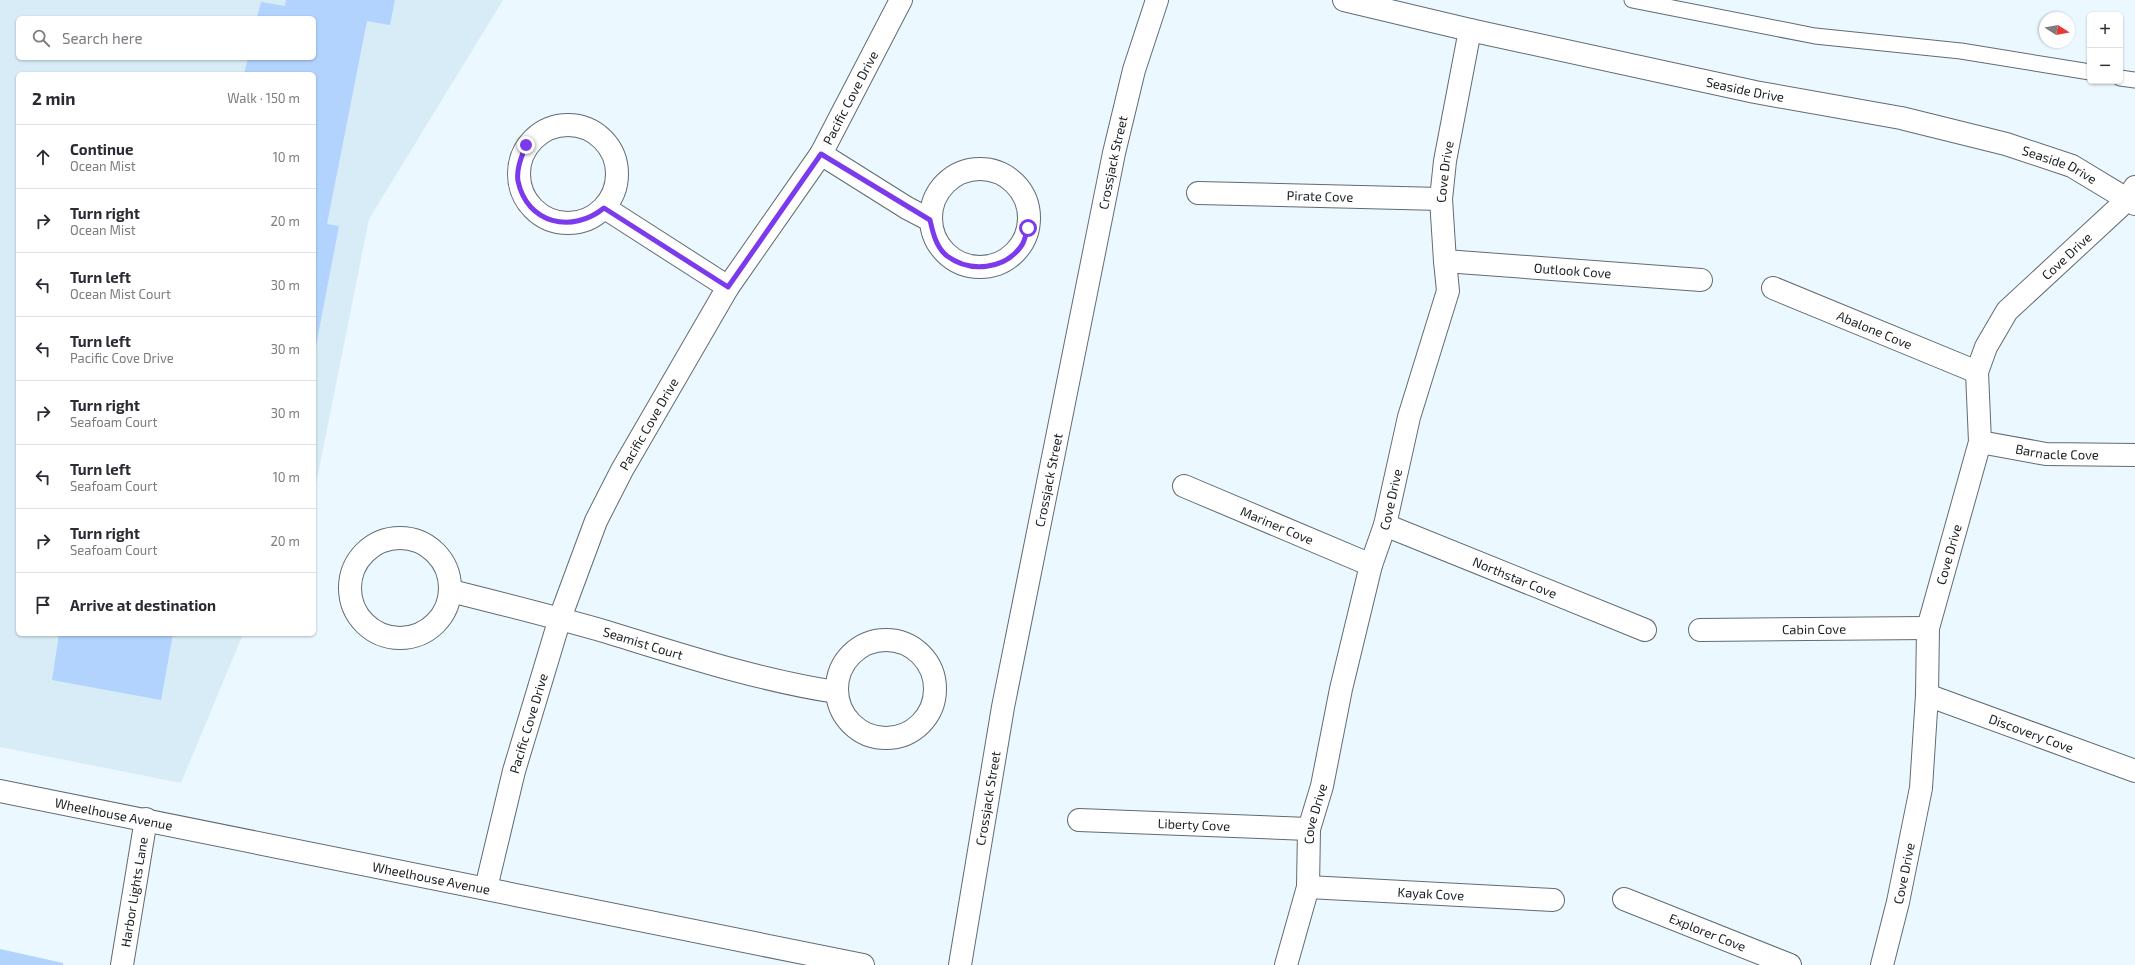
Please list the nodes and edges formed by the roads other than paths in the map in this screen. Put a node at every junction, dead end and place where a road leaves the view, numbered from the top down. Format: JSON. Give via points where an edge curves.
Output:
{"nodes":[{"id":1,"x":901,"y":0,"type":"edge"},
{"id":2,"x":1157,"y":0,"type":"edge"},
{"id":3,"x":1344,"y":0,"type":"edge"},
{"id":4,"x":1632,"y":0,"type":"edge"},
{"id":5,"x":1470,"y":30,"type":"junction"},
{"id":6,"x":2087,"y":72,"type":"edge"},
{"id":7,"x":2123,"y":78,"type":"edge"},
{"id":8,"x":2135,"y":80,"type":"edge"},
{"id":9,"x":821,"y":154,"type":"junction"},
{"id":10,"x":1198,"y":193,"type":"dead end"},
{"id":11,"x":2133,"y":198,"type":"edge"},
{"id":12,"x":1441,"y":199,"type":"junction"},
{"id":13,"x":604,"y":208,"type":"junction"},
{"id":14,"x":930,"y":220,"type":"junction"},
{"id":15,"x":1444,"y":261,"type":"junction"},
{"id":16,"x":1701,"y":280,"type":"dead end"},
{"id":17,"x":728,"y":287,"type":"junction"},
{"id":18,"x":1773,"y":288,"type":"dead end"},
{"id":19,"x":1976,"y":372,"type":"junction"},
{"id":20,"x":1980,"y":442,"type":"junction"},
{"id":21,"x":2135,"y":455,"type":"edge"},
{"id":22,"x":1184,"y":486,"type":"dead end"},
{"id":23,"x":1385,"y":525,"type":"junction"},
{"id":24,"x":1371,"y":565,"type":"junction"},
{"id":25,"x":451,"y":591,"type":"junction"},
{"id":26,"x":560,"y":618,"type":"junction"},
{"id":27,"x":1928,"y":628,"type":"junction"},
{"id":28,"x":1645,"y":630,"type":"dead end"},
{"id":29,"x":1700,"y":630,"type":"dead end"},
{"id":30,"x":836,"y":692,"type":"junction"},
{"id":31,"x":1927,"y":695,"type":"junction"},
{"id":32,"x":2135,"y":772,"type":"edge"},
{"id":33,"x":0,"y":791,"type":"edge"},
{"id":34,"x":146,"y":820,"type":"junction"},
{"id":35,"x":1080,"y":820,"type":"dead end"},
{"id":36,"x":1309,"y":829,"type":"junction"},
{"id":37,"x":1308,"y":887,"type":"junction"},
{"id":38,"x":486,"y":888,"type":"junction"},
{"id":39,"x":1624,"y":899,"type":"dead end"},
{"id":40,"x":1553,"y":900,"type":"dead end"},
{"id":41,"x":122,"y":965,"type":"edge"},
{"id":42,"x":863,"y":965,"type":"edge"},
{"id":43,"x":960,"y":965,"type":"edge"},
{"id":44,"x":1286,"y":965,"type":"edge"},
{"id":45,"x":1790,"y":965,"type":"edge"},
{"id":46,"x":1882,"y":965,"type":"edge"}],
"edges":[{"from":1,"to":9,"type":"street","name":"Pacific Cove Drive"},
{"from":2,"to":43,"type":"street","name":"Crossjack Street","via":[[1134,70],[1111,168],[1003,707]]},
{"from":3,"to":5,"type":"street","name":"Seaside Drive"},
{"from":4,"to":6,"type":"lane","via":[[1815,36],[1961,51]]},
{"from":5,"to":11,"type":"street","name":"Seaside Drive","via":[[1755,92],[1901,118],[2006,144],[2072,166]]},
{"from":5,"to":12,"type":"street","name":"Cove Drive","via":[[1445,161]]},
{"from":7,"to":8,"type":"lane"},
{"from":9,"to":14,"type":"street"},
{"from":9,"to":17,"type":"street","name":"Pacific Cove Drive"},
{"from":10,"to":12,"type":"street","name":"Pirate Cove"},
{"from":11,"to":19,"type":"street","name":"Cove Drive","via":[[2007,310],[1986,347]]},
{"from":12,"to":15,"type":"street","name":"Cove Drive"},
{"from":13,"to":13,"type":"street","via":[[616,189],[618,167],[610,147],[596,132],[577,124],[556,125],[542,130],[526,145],[519,164],[518,180],[525,199],[539,215],[558,222],[577,223],[595,216]]},
{"from":13,"to":17,"type":"street"},
{"from":14,"to":14,"type":"street","via":[[934,239],[946,255],[964,265],[984,268],[1006,260],[1022,245],[1029,217],[1025,197],[1012,180],[992,170],[974,169],[954,176],[940,188]]},
{"from":15,"to":16,"type":"street","name":"Outlook Cove"},
{"from":15,"to":23,"type":"street","name":"Cove Drive","via":[[1448,290],[1409,417]]},
{"from":17,"to":26,"type":"street","name":"Pacific Cove Drive","via":[[622,470],[596,521]]},
{"from":18,"to":19,"type":"street","name":"Abalone Cove"},
{"from":19,"to":20,"type":"street","name":"Cove Drive"},
{"from":20,"to":21,"type":"street","name":"Barnacle Cove","via":[[2046,454]]},
{"from":20,"to":27,"type":"street","name":"Cove Drive"},
{"from":22,"to":24,"type":"street","name":"Mariner Cove"},
{"from":23,"to":24,"type":"street","name":"Cove Drive"},
{"from":23,"to":28,"type":"street","name":"Northstar Cove"},
{"from":24,"to":36,"type":"street","name":"Cove Drive","via":[[1341,689],[1322,786]]},
{"from":25,"to":25,"type":"street","via":[[447,570],[436,553],[418,542],[397,538],[378,544],[364,554],[354,569],[350,585],[353,606],[364,623],[380,634],[400,639],[420,635],[436,624],[447,607]]},
{"from":25,"to":26,"type":"street","name":"Seamist Court"},
{"from":26,"to":30,"type":"street","name":"Seamist Court","via":[[711,664],[799,686]]},
{"from":26,"to":38,"type":"street","name":"Pacific Cove Drive","via":[[514,771]]},
{"from":27,"to":29,"type":"street","name":"Cabin Cove"},
{"from":27,"to":31,"type":"street","name":"Cove Drive"},
{"from":30,"to":30,"type":"street","via":[[841,711],[853,726],[869,736],[889,739],[909,733],[925,720],[934,702],[936,688],[931,668],[920,653],[902,643],[881,640],[861,646],[846,659],[838,678]]},
{"from":31,"to":32,"type":"street","name":"Discovery Cove"},
{"from":31,"to":46,"type":"street","name":"Cove Drive","via":[[1921,788],[1898,902]]},
{"from":33,"to":34,"type":"street","name":"Wheelhouse Avenue"},
{"from":34,"to":38,"type":"street","name":"Wheelhouse Avenue"},
{"from":34,"to":41,"type":"street","name":"Harbor Lights Lane"},
{"from":35,"to":36,"type":"street","name":"Liberty Cove"},
{"from":36,"to":37,"type":"street","name":"Cove Drive"},
{"from":37,"to":40,"type":"street","name":"Kayak Cove"},
{"from":37,"to":44,"type":"street","name":"Cove Drive"},
{"from":38,"to":42,"type":"street","name":"Wheelhouse Avenue"},
{"from":39,"to":45,"type":"street","name":"Explorer Cove"}]}
